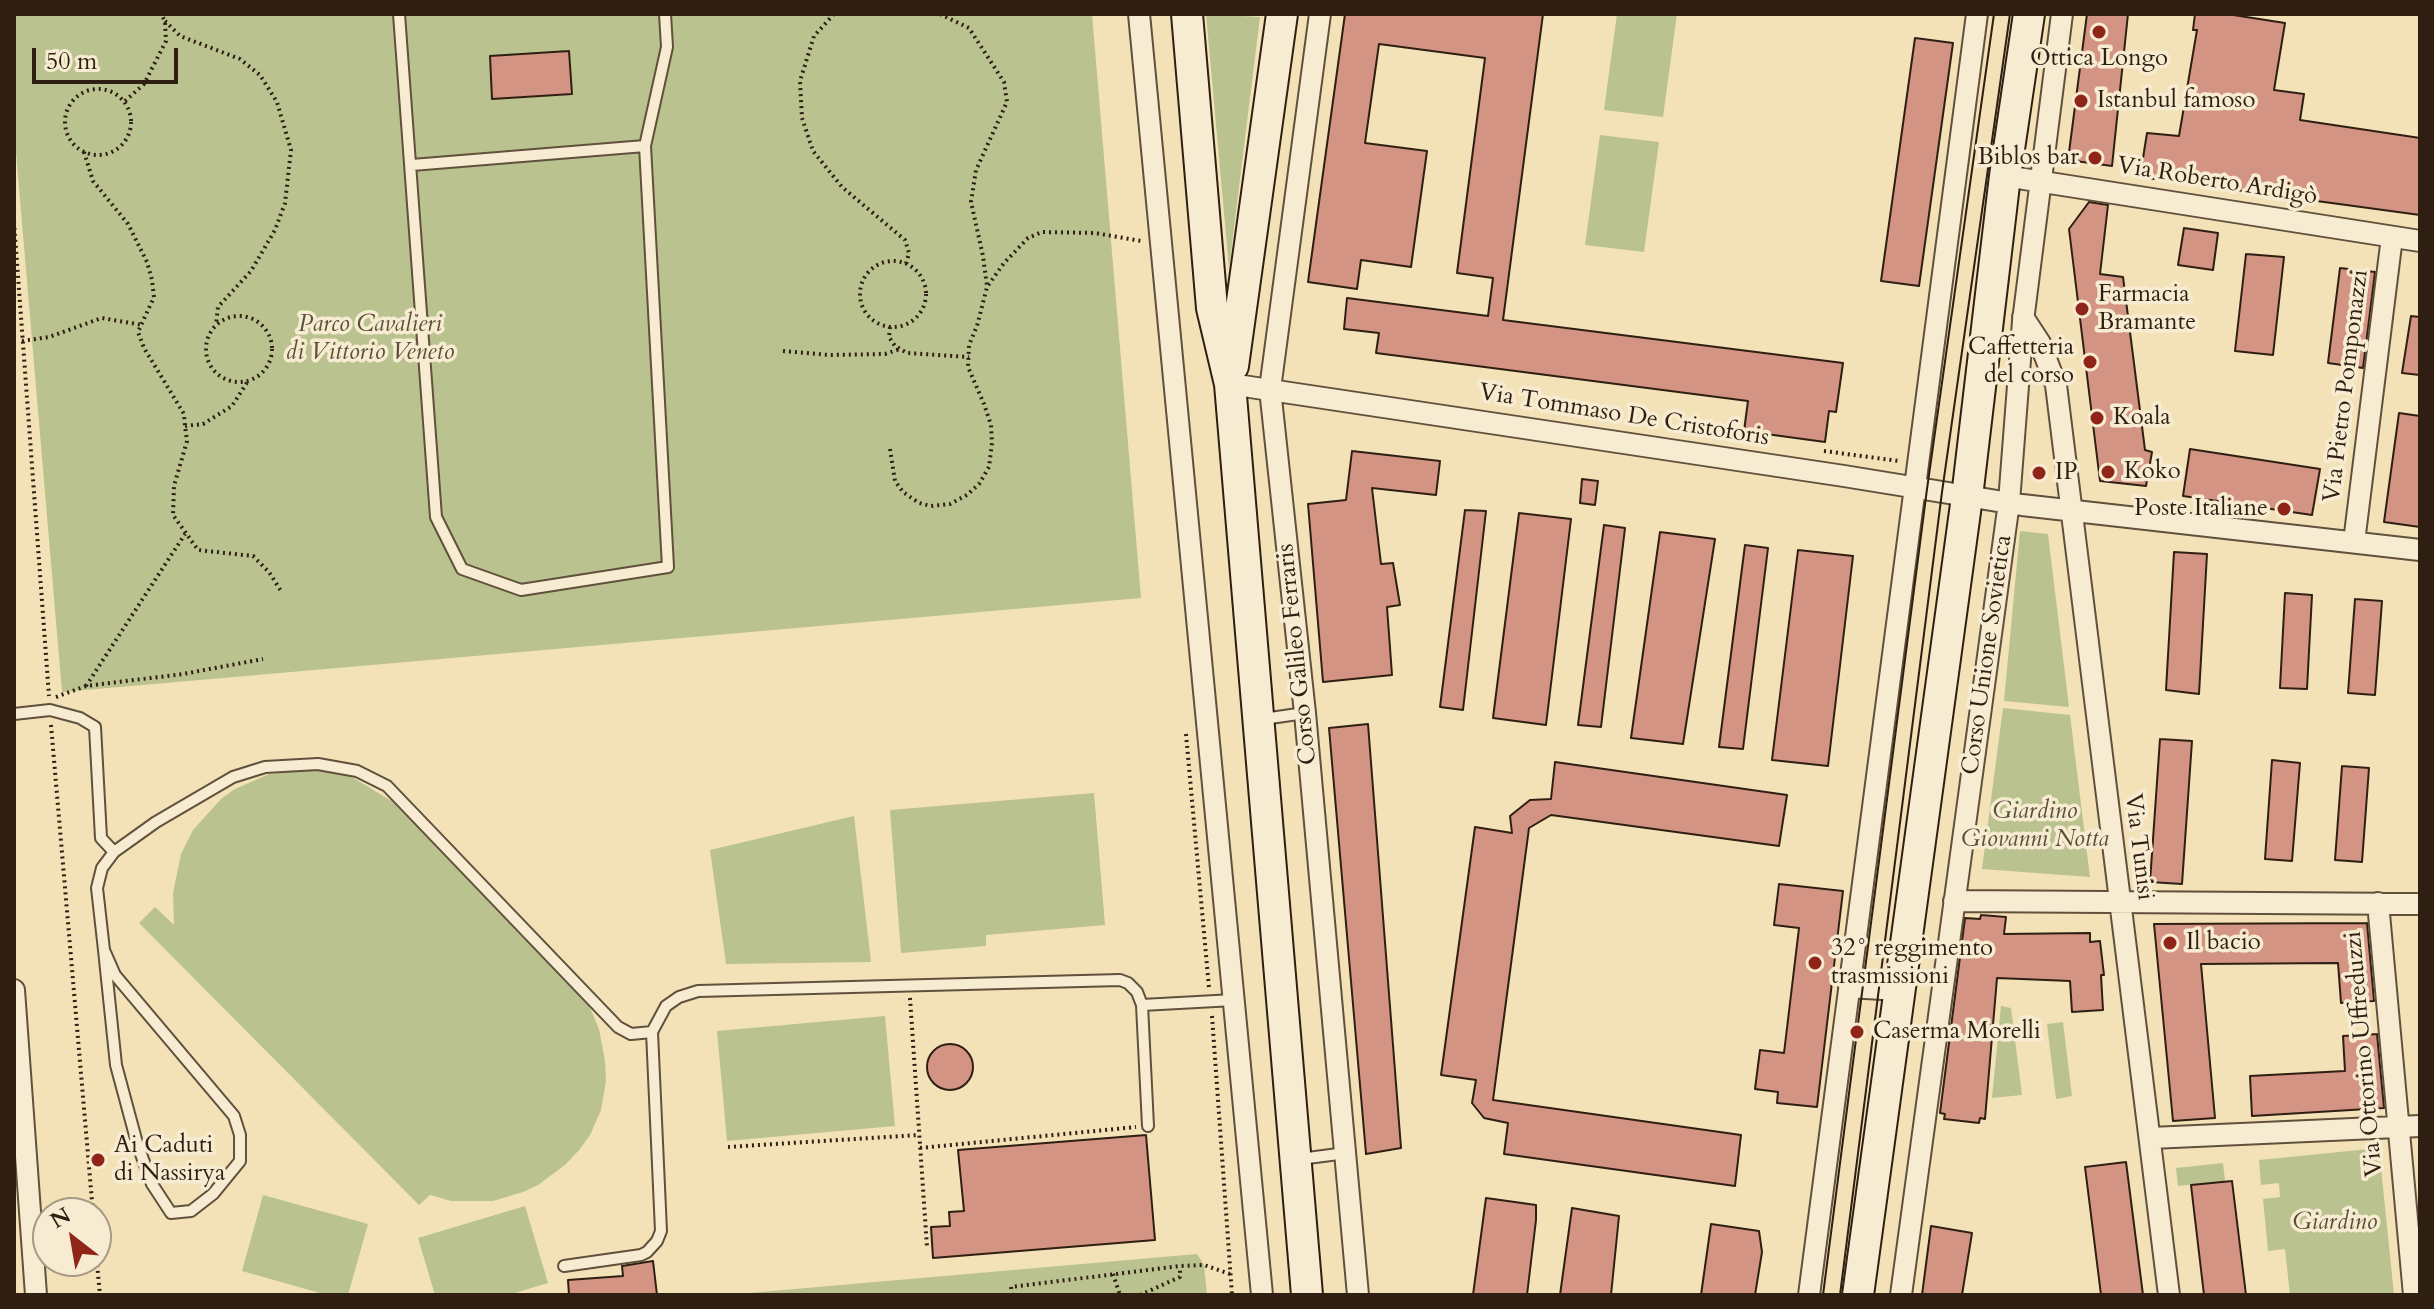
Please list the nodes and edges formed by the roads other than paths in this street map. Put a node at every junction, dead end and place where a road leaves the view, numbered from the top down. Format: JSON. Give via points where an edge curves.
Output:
{"nodes":[{"id":1,"x":399,"y":14,"type":"edge"},
{"id":2,"x":665,"y":14,"type":"edge"},
{"id":3,"x":1139,"y":14,"type":"edge"},
{"id":4,"x":1187,"y":14,"type":"edge"},
{"id":5,"x":1282,"y":14,"type":"edge"},
{"id":6,"x":1320,"y":14,"type":"edge"},
{"id":7,"x":1977,"y":14,"type":"edge"},
{"id":8,"x":2029,"y":14,"type":"edge"},
{"id":9,"x":2062,"y":14,"type":"edge"},
{"id":10,"x":645,"y":146,"type":"junction"},
{"id":11,"x":412,"y":165,"type":"junction"},
{"id":12,"x":2005,"y":176,"type":"junction"},
{"id":13,"x":2041,"y":181,"type":"junction"},
{"id":14,"x":2392,"y":237,"type":"junction"},
{"id":15,"x":2420,"y":241,"type":"edge"},
{"id":16,"x":2023,"y":317,"type":"junction"},
{"id":17,"x":1230,"y":384,"type":"junction"},
{"id":18,"x":1270,"y":389,"type":"junction"},
{"id":19,"x":1915,"y":487,"type":"junction"},
{"id":20,"x":1967,"y":497,"type":"junction"},
{"id":21,"x":2009,"y":502,"type":"junction"},
{"id":22,"x":2071,"y":510,"type":"junction"},
{"id":23,"x":2354,"y":542,"type":"junction"},
{"id":24,"x":2420,"y":550,"type":"edge"},
{"id":25,"x":1305,"y":713,"type":"junction"},
{"id":26,"x":14,"y":714,"type":"edge"},
{"id":27,"x":1259,"y":719,"type":"junction"},
{"id":28,"x":114,"y":852,"type":"junction"},
{"id":29,"x":1954,"y":901,"type":"junction"},
{"id":30,"x":2119,"y":902,"type":"junction"},
{"id":31,"x":2378,"y":903,"type":"junction"},
{"id":32,"x":2420,"y":904,"type":"edge"},
{"id":33,"x":104,"y":950,"type":"junction"},
{"id":34,"x":1849,"y":987,"type":"junction"},
{"id":35,"x":14,"y":990,"type":"edge"},
{"id":36,"x":1899,"y":990,"type":"junction"},
{"id":37,"x":1234,"y":1000,"type":"junction"},
{"id":38,"x":1142,"y":1005,"type":"junction"},
{"id":39,"x":652,"y":1032,"type":"junction"},
{"id":40,"x":1148,"y":1126,"type":"road end"},
{"id":41,"x":2420,"y":1126,"type":"edge"},
{"id":42,"x":2397,"y":1127,"type":"junction"},
{"id":43,"x":2151,"y":1138,"type":"junction"},
{"id":44,"x":1346,"y":1153,"type":"junction"},
{"id":45,"x":1296,"y":1160,"type":"junction"},
{"id":46,"x":564,"y":1266,"type":"dead end"},
{"id":47,"x":36,"y":1295,"type":"edge"},
{"id":48,"x":1262,"y":1295,"type":"edge"},
{"id":49,"x":1307,"y":1295,"type":"edge"},
{"id":50,"x":1358,"y":1295,"type":"edge"},
{"id":51,"x":1809,"y":1295,"type":"edge"},
{"id":52,"x":1858,"y":1295,"type":"edge"},
{"id":53,"x":1901,"y":1295,"type":"edge"},
{"id":54,"x":2169,"y":1295,"type":"edge"},
{"id":55,"x":2414,"y":1295,"type":"edge"}],
"edges":[{"from":1,"to":11,"type":"lane"},
{"from":2,"to":10,"type":"lane","via":[[667,47]]},
{"from":3,"to":37,"type":"street"},
{"from":4,"to":17,"type":"main road","name":"Corso Galileo Ferraris","via":[[1212,308]]},
{"from":5,"to":17,"type":"main road","name":"Corso Galileo Ferraris"},
{"from":6,"to":18,"type":"street","name":"Corso Galileo Ferraris"},
{"from":7,"to":19,"type":"street"},
{"from":8,"to":12,"type":"main road","name":"Corso Unione Sovietica"},
{"from":9,"to":13,"type":"street","name":"Corso Unione Sovietica"},
{"from":10,"to":11,"type":"lane"},
{"from":10,"to":11,"type":"lane","via":[[668,567],[521,590],[462,569],[436,517]]},
{"from":12,"to":13,"type":"street","name":"Via Roberto Ardigò"},
{"from":12,"to":20,"type":"main road","name":"Corso Unione Sovietica"},
{"from":13,"to":14,"type":"street","name":"Via Roberto Ardigò"},
{"from":13,"to":16,"type":"street","name":"Corso Unione Sovietica"},
{"from":14,"to":15,"type":"street","name":"Via Roberto Ardigò"},
{"from":14,"to":23,"type":"street","name":"Via Pietro Pomponazzi"},
{"from":16,"to":21,"type":"street","name":"Corso Unione Sovietica"},
{"from":16,"to":22,"type":"street","name":"Via Tunisi","via":[[2056,385]]},
{"from":17,"to":18,"type":"street","name":"Via Tommaso De Cristoforis"},
{"from":17,"to":27,"type":"main road","name":"Corso Galileo Ferraris"},
{"from":18,"to":19,"type":"street","name":"Via Tommaso De Cristoforis"},
{"from":18,"to":25,"type":"street","name":"Corso Galileo Ferraris"},
{"from":19,"to":20,"type":"street","name":"Via Tommaso De Cristoforis"},
{"from":19,"to":34,"type":"street"},
{"from":20,"to":21,"type":"street","name":"Via Tommaso De Cristoforis"},
{"from":20,"to":36,"type":"main road","name":"Corso Unione Sovietica"},
{"from":21,"to":22,"type":"street","name":"Via Tommaso De Cristoforis"},
{"from":21,"to":29,"type":"street","name":"Corso Unione Sovietica"},
{"from":22,"to":23,"type":"street","name":"Via Tommaso De Cristoforis"},
{"from":22,"to":30,"type":"street","name":"Via Tunisi"},
{"from":23,"to":24,"type":"street","name":"Via Tommaso De Cristoforis"},
{"from":25,"to":27,"type":"lane"},
{"from":25,"to":44,"type":"street","name":"Corso Galileo Ferraris"},
{"from":26,"to":28,"type":"lane","via":[[50,710],[95,727],[101,838]]},
{"from":27,"to":45,"type":"main road","name":"Corso Galileo Ferraris"},
{"from":28,"to":33,"type":"lane","via":[[102,868],[97,888]]},
{"from":28,"to":39,"type":"lane","via":[[233,777],[265,767],[318,764],[357,771],[387,786],[618,1027],[631,1034]]},
{"from":29,"to":30,"type":"street"},
{"from":29,"to":53,"type":"street","name":"Corso Unione Sovietica"},
{"from":30,"to":31,"type":"street"},
{"from":30,"to":43,"type":"street","name":"Via Tunisi"},
{"from":31,"to":32,"type":"street"},
{"from":31,"to":42,"type":"street","name":"Via Ottorino Uffreduzzi"},
{"from":33,"to":33,"type":"lane","via":[[115,975],[234,1116],[240,1161],[191,1211],[171,1213],[152,1184],[137,1143],[116,1065]]},
{"from":34,"to":36,"type":"street"},
{"from":34,"to":51,"type":"street"},
{"from":35,"to":47,"type":"street"},
{"from":36,"to":52,"type":"main road","name":"Corso Unione Sovietica"},
{"from":37,"to":38,"type":"lane"},
{"from":37,"to":48,"type":"street"},
{"from":38,"to":39,"type":"lane","via":[[1137,992],[1120,980],[698,991],[666,1006]]},
{"from":38,"to":40,"type":"lane"},
{"from":39,"to":46,"type":"lane","via":[[661,1231],[641,1255]]},
{"from":41,"to":42,"type":"street"},
{"from":42,"to":43,"type":"street"},
{"from":42,"to":55,"type":"street","name":"Via Ottorino Uffreduzzi"},
{"from":43,"to":54,"type":"street","name":"Via Tunisi"},
{"from":44,"to":45,"type":"lane"},
{"from":44,"to":50,"type":"street","name":"Corso Galileo Ferraris"},
{"from":45,"to":49,"type":"main road","name":"Corso Galileo Ferraris"}]}
